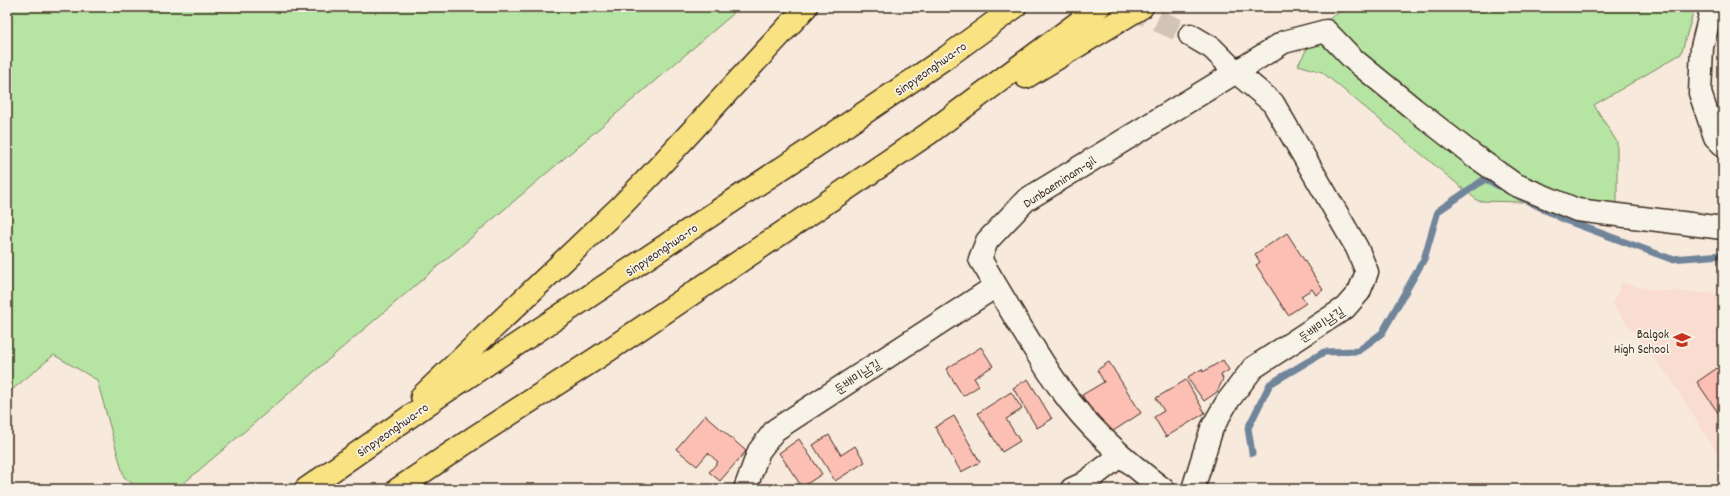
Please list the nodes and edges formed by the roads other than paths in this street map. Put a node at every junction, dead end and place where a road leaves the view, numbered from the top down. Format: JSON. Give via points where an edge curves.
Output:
{"nodes":[{"id":1,"x":806,"y":7,"type":"edge"},
{"id":2,"x":1015,"y":7,"type":"edge"},
{"id":3,"x":1099,"y":7,"type":"edge"},
{"id":4,"x":1142,"y":7,"type":"edge"},
{"id":5,"x":1712,"y":7,"type":"edge"},
{"id":6,"x":1190,"y":35,"type":"tunnel mouth"},
{"id":7,"x":1236,"y":72,"type":"junction"},
{"id":8,"x":928,"y":134,"type":"junction"},
{"id":9,"x":1723,"y":146,"type":"edge"},
{"id":10,"x":1723,"y":228,"type":"edge"},
{"id":11,"x":996,"y":286,"type":"junction"},
{"id":12,"x":375,"y":442,"type":"junction"},
{"id":13,"x":1121,"y":455,"type":"junction"},
{"id":14,"x":306,"y":489,"type":"edge"},
{"id":15,"x":398,"y":489,"type":"edge"},
{"id":16,"x":745,"y":489,"type":"edge"},
{"id":17,"x":1072,"y":489,"type":"edge"},
{"id":18,"x":1163,"y":489,"type":"edge"},
{"id":19,"x":1193,"y":489,"type":"edge"}],
"edges":[{"from":1,"to":12,"type":"highway","via":[[621,206],[528,292]]},
{"from":2,"to":12,"type":"highway","name":"Sinpyeonghwa-ro","via":[[823,141],[442,394]]},
{"from":3,"to":8,"type":"highway"},
{"from":4,"to":8,"type":"highway"},
{"from":5,"to":9,"type":"street","via":[[1702,47],[1700,93],[1715,137]]},
{"from":6,"to":7,"type":"street","via":[[1212,48]]},
{"from":7,"to":10,"type":"street","via":[[1284,42],[1326,32],[1353,59],[1408,104],[1514,184],[1577,210]]},
{"from":7,"to":11,"type":"street","name":"Dunbaeminam-gil","via":[[1026,200],[987,241],[980,259]]},
{"from":7,"to":19,"type":"street","name":"둔배미남길","via":[[1272,103],[1357,248],[1367,272],[1360,292],[1345,308],[1253,368],[1227,402],[1212,428]]},
{"from":8,"to":15,"type":"highway"},
{"from":11,"to":13,"type":"street","name":"Dunbaeminam-gil","via":[[1063,392]]},
{"from":11,"to":16,"type":"street","name":"둔배미남길","via":[[775,430],[760,451]]},
{"from":12,"to":14,"type":"highway","name":"Sinpyeonghwa-ro"},
{"from":13,"to":17,"type":"street","via":[[1083,484]]},
{"from":13,"to":18,"type":"street","name":"Dunbaeminam-gil"}]}
